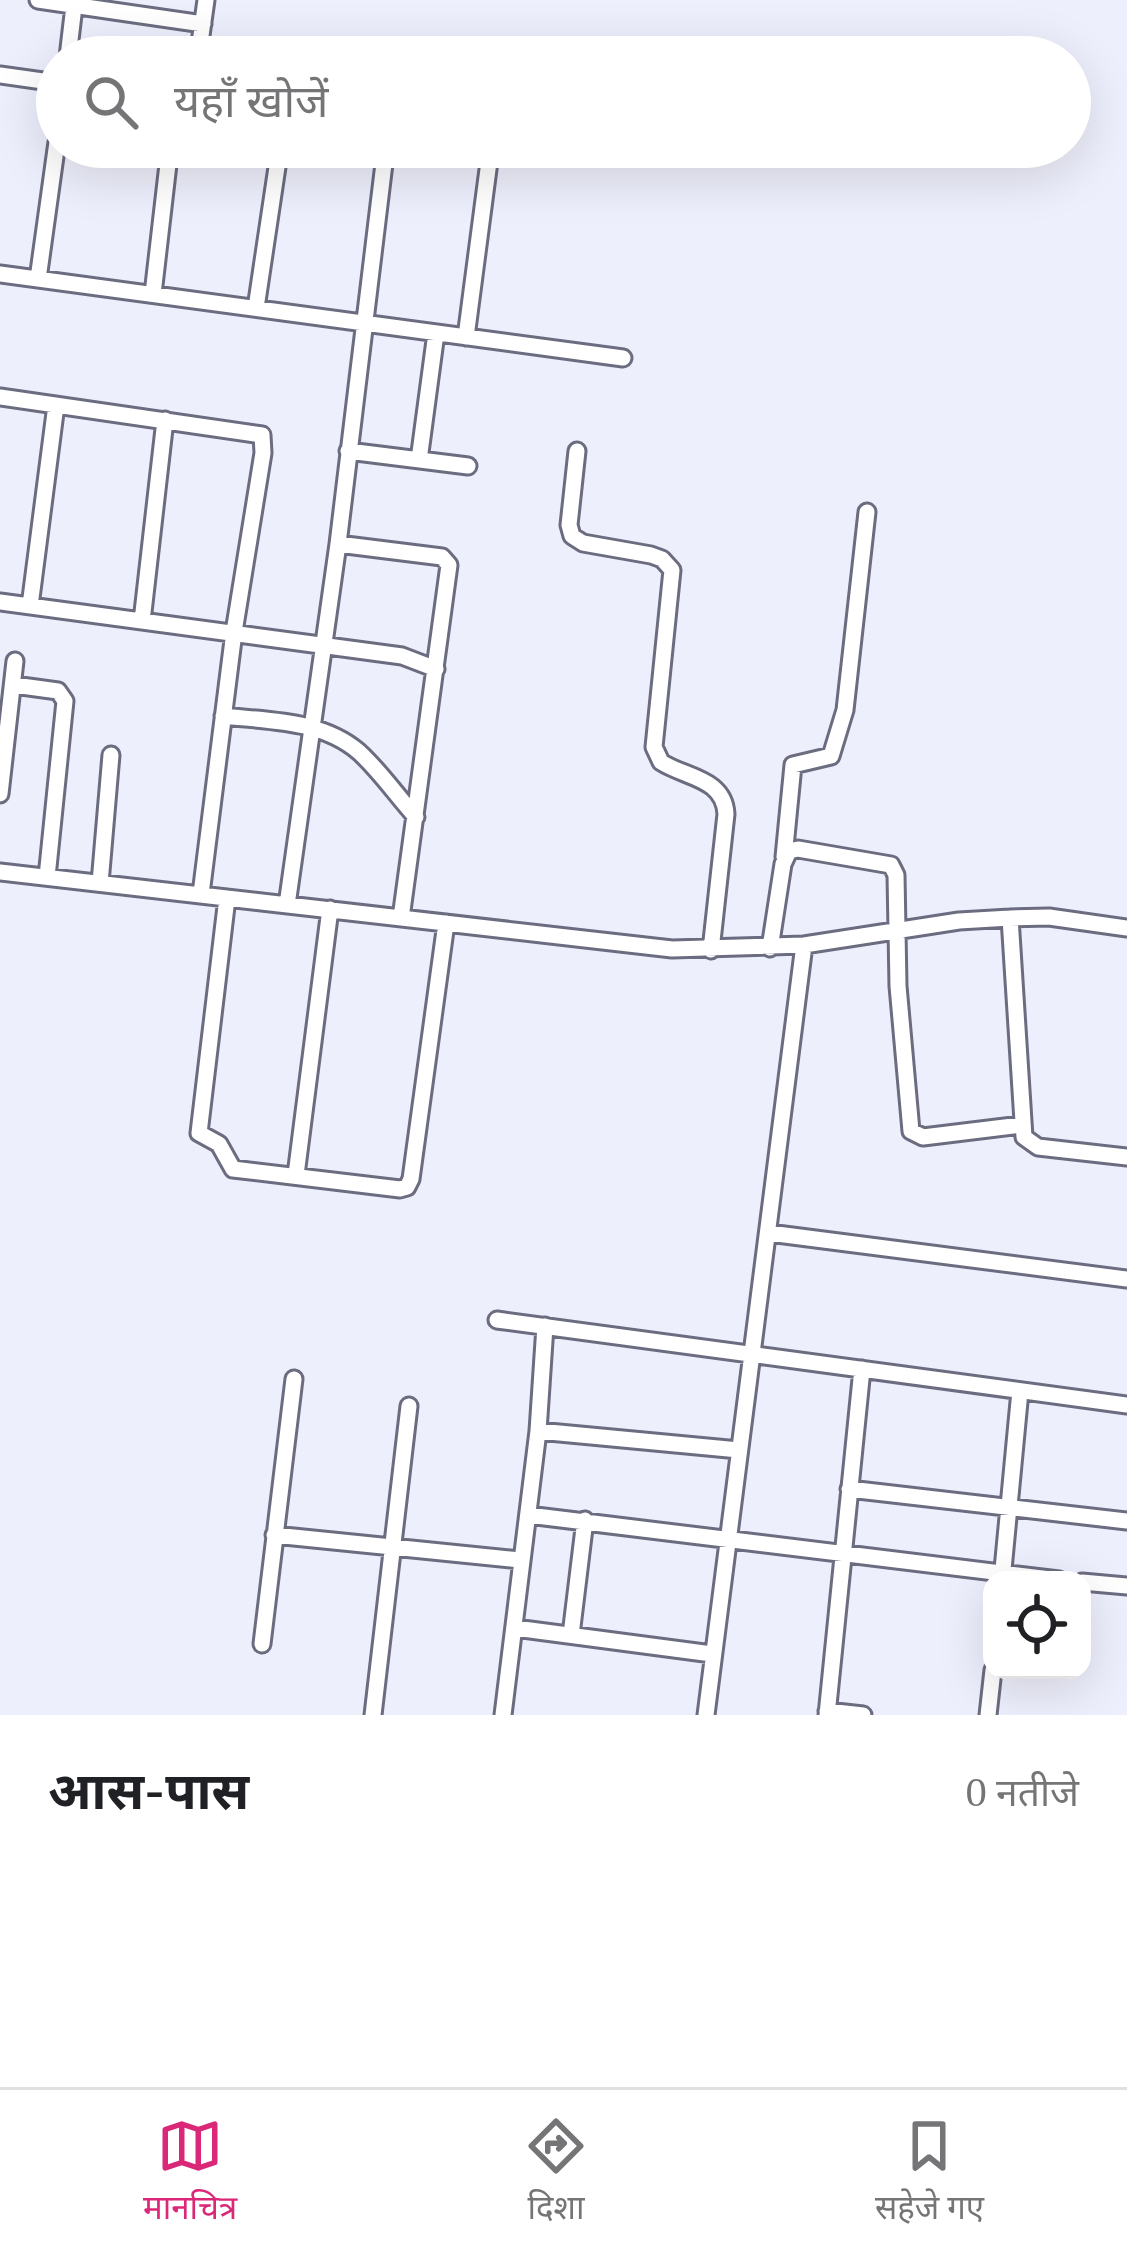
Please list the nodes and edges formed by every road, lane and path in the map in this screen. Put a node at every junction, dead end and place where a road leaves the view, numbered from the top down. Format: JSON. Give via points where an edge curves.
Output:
{"nodes":[{"id":1,"x":38,"y":0,"type":"edge"},
{"id":2,"x":206,"y":0,"type":"edge"},
{"id":3,"x":74,"y":6,"type":"junction"},
{"id":4,"x":203,"y":24,"type":"junction"},
{"id":5,"x":70,"y":36,"type":"edge"},
{"id":6,"x":201,"y":36,"type":"edge"},
{"id":7,"x":0,"y":75,"type":"edge"},
{"id":8,"x":36,"y":79,"type":"edge"},
{"id":9,"x":53,"y":168,"type":"edge"},
{"id":10,"x":168,"y":168,"type":"edge"},
{"id":11,"x":277,"y":168,"type":"edge"},
{"id":12,"x":383,"y":168,"type":"edge"},
{"id":13,"x":488,"y":168,"type":"edge"},
{"id":14,"x":0,"y":274,"type":"edge"},
{"id":15,"x":38,"y":279,"type":"junction"},
{"id":16,"x":153,"y":294,"type":"junction"},
{"id":17,"x":256,"y":308,"type":"junction"},
{"id":18,"x":362,"y":323,"type":"junction"},
{"id":19,"x":436,"y":333,"type":"junction"},
{"id":20,"x":466,"y":337,"type":"junction"},
{"id":21,"x":623,"y":358,"type":"dead end"},
{"id":22,"x":0,"y":397,"type":"edge"},
{"id":23,"x":56,"y":405,"type":"junction"},
{"id":24,"x":165,"y":420,"type":"junction"},
{"id":25,"x":578,"y":451,"type":"dead end"},
{"id":26,"x":348,"y":452,"type":"junction"},
{"id":27,"x":419,"y":460,"type":"junction"},
{"id":28,"x":468,"y":466,"type":"dead end"},
{"id":29,"x":866,"y":512,"type":"dead end"},
{"id":30,"x":338,"y":544,"type":"junction"},
{"id":31,"x":0,"y":602,"type":"edge"},
{"id":32,"x":30,"y":606,"type":"junction"},
{"id":33,"x":142,"y":621,"type":"junction"},
{"id":34,"x":234,"y":632,"type":"junction"},
{"id":35,"x":322,"y":646,"type":"junction"},
{"id":36,"x":15,"y":661,"type":"dead end"},
{"id":37,"x":436,"y":669,"type":"junction"},
{"id":38,"x":14,"y":685,"type":"junction"},
{"id":39,"x":223,"y":716,"type":"junction"},
{"id":40,"x":311,"y":726,"type":"junction"},
{"id":41,"x":111,"y":755,"type":"dead end"},
{"id":42,"x":0,"y":794,"type":"edge"},
{"id":43,"x":416,"y":818,"type":"junction"},
{"id":44,"x":784,"y":857,"type":"junction"},
{"id":45,"x":0,"y":872,"type":"edge"},
{"id":46,"x":47,"y":878,"type":"junction"},
{"id":47,"x":100,"y":883,"type":"junction"},
{"id":48,"x":201,"y":894,"type":"junction"},
{"id":49,"x":227,"y":898,"type":"junction"},
{"id":50,"x":287,"y":905,"type":"junction"},
{"id":51,"x":330,"y":909,"type":"junction"},
{"id":52,"x":401,"y":918,"type":"junction"},
{"id":53,"x":1010,"y":918,"type":"junction"},
{"id":54,"x":446,"y":923,"type":"junction"},
{"id":55,"x":1127,"y":928,"type":"edge"},
{"id":56,"x":896,"y":931,"type":"junction"},
{"id":57,"x":805,"y":945,"type":"junction"},
{"id":58,"x":770,"y":948,"type":"junction"},
{"id":59,"x":710,"y":950,"type":"junction"},
{"id":60,"x":1021,"y":1125,"type":"junction"},
{"id":61,"x":1127,"y":1156,"type":"edge"},
{"id":62,"x":296,"y":1175,"type":"junction"},
{"id":63,"x":769,"y":1233,"type":"junction"},
{"id":64,"x":1127,"y":1280,"type":"edge"},
{"id":65,"x":497,"y":1320,"type":"dead end"},
{"id":66,"x":545,"y":1326,"type":"junction"},
{"id":67,"x":751,"y":1352,"type":"junction"},
{"id":68,"x":862,"y":1369,"type":"junction"},
{"id":69,"x":294,"y":1379,"type":"dead end"},
{"id":70,"x":1020,"y":1391,"type":"junction"},
{"id":71,"x":1127,"y":1405,"type":"edge"},
{"id":72,"x":409,"y":1406,"type":"dead end"},
{"id":73,"x":538,"y":1431,"type":"junction"},
{"id":74,"x":739,"y":1450,"type":"junction"},
{"id":75,"x":849,"y":1489,"type":"junction"},
{"id":76,"x":1006,"y":1507,"type":"junction"},
{"id":77,"x":528,"y":1515,"type":"junction"},
{"id":78,"x":585,"y":1520,"type":"junction"},
{"id":79,"x":1127,"y":1521,"type":"edge"},
{"id":80,"x":274,"y":1535,"type":"junction"},
{"id":81,"x":726,"y":1540,"type":"junction"},
{"id":82,"x":395,"y":1547,"type":"junction"},
{"id":83,"x":842,"y":1556,"type":"junction"},
{"id":84,"x":520,"y":1560,"type":"junction"},
{"id":85,"x":1002,"y":1571,"type":"edge"},
{"id":86,"x":983,"y":1575,"type":"edge"},
{"id":87,"x":1091,"y":1583,"type":"edge"},
{"id":88,"x":1127,"y":1586,"type":"edge"},
{"id":89,"x":515,"y":1628,"type":"junction"},
{"id":90,"x":572,"y":1635,"type":"junction"},
{"id":91,"x":262,"y":1644,"type":"dead end"},
{"id":92,"x":712,"y":1654,"type":"junction"},
{"id":93,"x":991,"y":1679,"type":"edge"},
{"id":94,"x":827,"y":1713,"type":"edge"},
{"id":95,"x":373,"y":1715,"type":"edge"},
{"id":96,"x":503,"y":1715,"type":"edge"},
{"id":97,"x":706,"y":1715,"type":"edge"},
{"id":98,"x":863,"y":1715,"type":"edge"},
{"id":99,"x":988,"y":1715,"type":"edge"}],
"edges":[{"from":1,"to":3,"type":"street"},
{"from":2,"to":4,"type":"street"},
{"from":3,"to":4,"type":"street"},
{"from":3,"to":5,"type":"street"},
{"from":4,"to":6,"type":"street"},
{"from":7,"to":8,"type":"street"},
{"from":9,"to":15,"type":"street"},
{"from":10,"to":16,"type":"street"},
{"from":11,"to":17,"type":"street"},
{"from":12,"to":18,"type":"street"},
{"from":13,"to":20,"type":"street"},
{"from":14,"to":15,"type":"street"},
{"from":15,"to":16,"type":"street"},
{"from":16,"to":17,"type":"street"},
{"from":17,"to":18,"type":"street"},
{"from":18,"to":19,"type":"street"},
{"from":18,"to":26,"type":"street"},
{"from":19,"to":20,"type":"street"},
{"from":19,"to":27,"type":"street"},
{"from":20,"to":21,"type":"street"},
{"from":22,"to":23,"type":"street"},
{"from":23,"to":24,"type":"street"},
{"from":23,"to":32,"type":"street"},
{"from":24,"to":33,"type":"street"},
{"from":24,"to":34,"type":"street","via":[[257,433],[264,441]]},
{"from":25,"to":59,"type":"street","via":[[572,536],[662,559],[671,570],[654,747],[661,762],[724,796]]},
{"from":26,"to":27,"type":"street"},
{"from":26,"to":30,"type":"street"},
{"from":27,"to":28,"type":"street"},
{"from":29,"to":44,"type":"street","via":[[845,710],[831,756],[793,765]]},
{"from":30,"to":35,"type":"street"},
{"from":30,"to":37,"type":"street","via":[[448,562]]},
{"from":31,"to":32,"type":"street"},
{"from":32,"to":33,"type":"street"},
{"from":33,"to":34,"type":"street"},
{"from":34,"to":35,"type":"street"},
{"from":34,"to":39,"type":"street"},
{"from":35,"to":37,"type":"street","via":[[402,656]]},
{"from":35,"to":40,"type":"street"},
{"from":36,"to":38,"type":"street"},
{"from":37,"to":43,"type":"street"},
{"from":38,"to":42,"type":"street"},
{"from":38,"to":46,"type":"street","via":[[58,691],[65,701]]},
{"from":39,"to":40,"type":"street"},
{"from":39,"to":48,"type":"street"},
{"from":40,"to":43,"type":"street","via":[[356,749]]},
{"from":40,"to":50,"type":"street"},
{"from":41,"to":47,"type":"street"},
{"from":43,"to":52,"type":"street"},
{"from":44,"to":56,"type":"street","via":[[798,849],[886,862],[896,875]]},
{"from":44,"to":58,"type":"street"},
{"from":45,"to":46,"type":"street"},
{"from":46,"to":47,"type":"street"},
{"from":47,"to":48,"type":"street"},
{"from":48,"to":49,"type":"street"},
{"from":49,"to":50,"type":"street"},
{"from":49,"to":62,"type":"street","via":[[197,1129],[233,1168]]},
{"from":50,"to":51,"type":"street"},
{"from":51,"to":52,"type":"street"},
{"from":51,"to":62,"type":"street"},
{"from":52,"to":54,"type":"street"},
{"from":53,"to":55,"type":"street"},
{"from":53,"to":56,"type":"street"},
{"from":53,"to":60,"type":"street"},
{"from":54,"to":59,"type":"street"},
{"from":54,"to":62,"type":"street","via":[[410,1184]]},
{"from":56,"to":57,"type":"street"},
{"from":56,"to":60,"type":"street","via":[[911,1131],[923,1137]]},
{"from":57,"to":58,"type":"street"},
{"from":57,"to":63,"type":"street"},
{"from":58,"to":59,"type":"street"},
{"from":60,"to":61,"type":"street","via":[[1032,1145]]},
{"from":63,"to":64,"type":"street"},
{"from":63,"to":67,"type":"street"},
{"from":65,"to":66,"type":"street"},
{"from":66,"to":67,"type":"street"},
{"from":66,"to":73,"type":"street"},
{"from":67,"to":68,"type":"street"},
{"from":67,"to":74,"type":"street"},
{"from":68,"to":70,"type":"street"},
{"from":68,"to":75,"type":"street"},
{"from":69,"to":80,"type":"street"},
{"from":70,"to":71,"type":"street"},
{"from":70,"to":76,"type":"street"},
{"from":72,"to":82,"type":"street"},
{"from":73,"to":74,"type":"street"},
{"from":73,"to":77,"type":"street"},
{"from":74,"to":81,"type":"street"},
{"from":75,"to":76,"type":"street"},
{"from":75,"to":83,"type":"street"},
{"from":76,"to":79,"type":"street"},
{"from":76,"to":85,"type":"street"},
{"from":77,"to":78,"type":"street"},
{"from":77,"to":84,"type":"street"},
{"from":78,"to":81,"type":"street"},
{"from":78,"to":90,"type":"street"},
{"from":80,"to":82,"type":"street"},
{"from":80,"to":91,"type":"street"},
{"from":81,"to":83,"type":"street"},
{"from":81,"to":92,"type":"street"},
{"from":82,"to":84,"type":"street"},
{"from":82,"to":95,"type":"street"},
{"from":83,"to":86,"type":"street"},
{"from":83,"to":94,"type":"street"},
{"from":84,"to":89,"type":"street"},
{"from":87,"to":88,"type":"street"},
{"from":89,"to":90,"type":"street"},
{"from":89,"to":96,"type":"street"},
{"from":90,"to":92,"type":"street"},
{"from":92,"to":97,"type":"street"},
{"from":93,"to":99,"type":"street"},
{"from":94,"to":98,"type":"street"}]}
